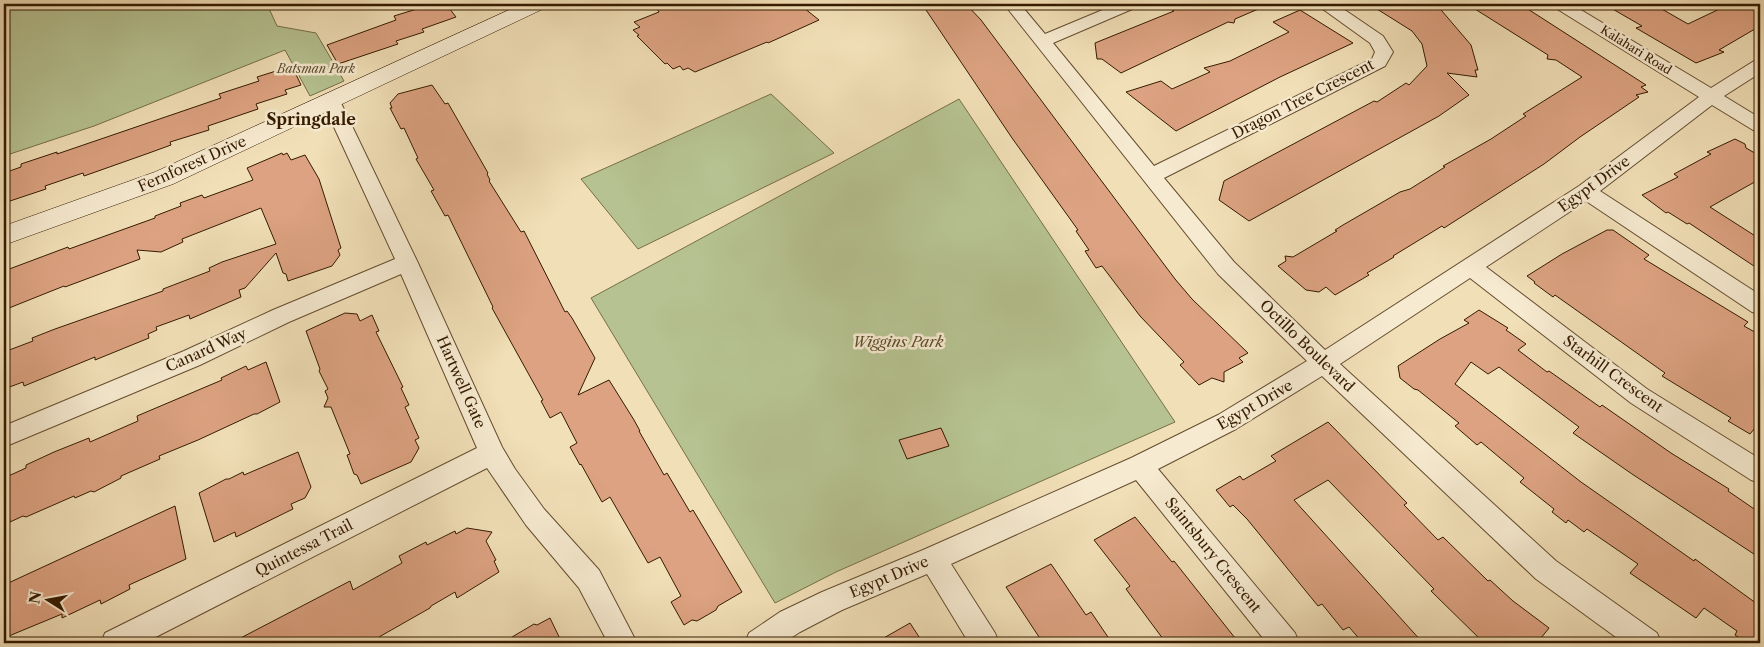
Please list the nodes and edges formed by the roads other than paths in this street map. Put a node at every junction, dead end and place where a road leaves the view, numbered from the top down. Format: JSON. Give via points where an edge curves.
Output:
{"nodes":[{"id":1,"x":538,"y":4,"type":"edge"},
{"id":2,"x":1012,"y":4,"type":"edge"},
{"id":3,"x":1131,"y":4,"type":"edge"},
{"id":4,"x":1326,"y":4,"type":"edge"},
{"id":5,"x":1560,"y":4,"type":"edge"},
{"id":6,"x":1042,"y":41,"type":"junction"},
{"id":7,"x":1760,"y":64,"type":"edge"},
{"id":8,"x":1712,"y":97,"type":"junction"},
{"id":9,"x":332,"y":101,"type":"junction"},
{"id":10,"x":1760,"y":126,"type":"edge"},
{"id":11,"x":1151,"y":176,"type":"junction"},
{"id":12,"x":1586,"y":191,"type":"junction"},
{"id":13,"x":4,"y":236,"type":"edge"},
{"id":14,"x":408,"y":263,"type":"junction"},
{"id":15,"x":1471,"y":267,"type":"junction"},
{"id":16,"x":1760,"y":306,"type":"edge"},
{"id":17,"x":1324,"y":363,"type":"junction"},
{"id":18,"x":4,"y":437,"type":"edge"},
{"id":19,"x":492,"y":453,"type":"junction"},
{"id":20,"x":1140,"y":466,"type":"junction"},
{"id":21,"x":1760,"y":472,"type":"edge"},
{"id":22,"x":933,"y":559,"type":"junction"},
{"id":23,"x":115,"y":643,"type":"edge"},
{"id":24,"x":623,"y":643,"type":"edge"},
{"id":25,"x":759,"y":643,"type":"edge"},
{"id":26,"x":985,"y":643,"type":"edge"},
{"id":27,"x":1286,"y":643,"type":"edge"},
{"id":28,"x":1647,"y":643,"type":"edge"}],
"edges":[{"from":1,"to":9,"type":"street","name":"Fernforest Drive"},
{"from":2,"to":6,"type":"street","name":"Octillo Boulevard"},
{"from":3,"to":6,"type":"street"},
{"from":4,"to":11,"type":"street","name":"Dragon Tree Crescent","via":[[1376,40],[1384,52],[1379,62]]},
{"from":5,"to":8,"type":"street","name":"Kalahari Road"},
{"from":6,"to":11,"type":"street","name":"Octillo Boulevard"},
{"from":7,"to":8,"type":"street","name":"Egypt Drive"},
{"from":8,"to":10,"type":"street","name":"Kalahari Road"},
{"from":8,"to":12,"type":"street","name":"Egypt Drive"},
{"from":9,"to":13,"type":"street","name":"Fernforest Drive","via":[[164,178]]},
{"from":9,"to":14,"type":"street","name":"Hartwell Gate"},
{"from":11,"to":17,"type":"street","name":"Octillo Boulevard","via":[[1226,268]]},
{"from":12,"to":15,"type":"street","name":"Egypt Drive"},
{"from":12,"to":16,"type":"street"},
{"from":14,"to":18,"type":"street","name":"Canard Way"},
{"from":14,"to":19,"type":"street","name":"Hartwell Gate"},
{"from":15,"to":17,"type":"street","name":"Egypt Drive"},
{"from":15,"to":21,"type":"street","name":"Starhill Crescent","via":[[1639,396]]},
{"from":17,"to":20,"type":"street","name":"Egypt Drive","via":[[1227,422]]},
{"from":17,"to":28,"type":"street","name":"Octillo Boulevard","via":[[1546,570]]},
{"from":19,"to":23,"type":"street","name":"Quintessa Trail"},
{"from":19,"to":24,"type":"street","name":"Hartwell Gate","via":[[536,517],[589,579]]},
{"from":20,"to":22,"type":"street","name":"Egypt Drive"},
{"from":20,"to":27,"type":"street","name":"Saintsbury Crescent"},
{"from":22,"to":25,"type":"street","name":"Egypt Drive","via":[[832,601],[790,622]]},
{"from":22,"to":26,"type":"street"}]}
